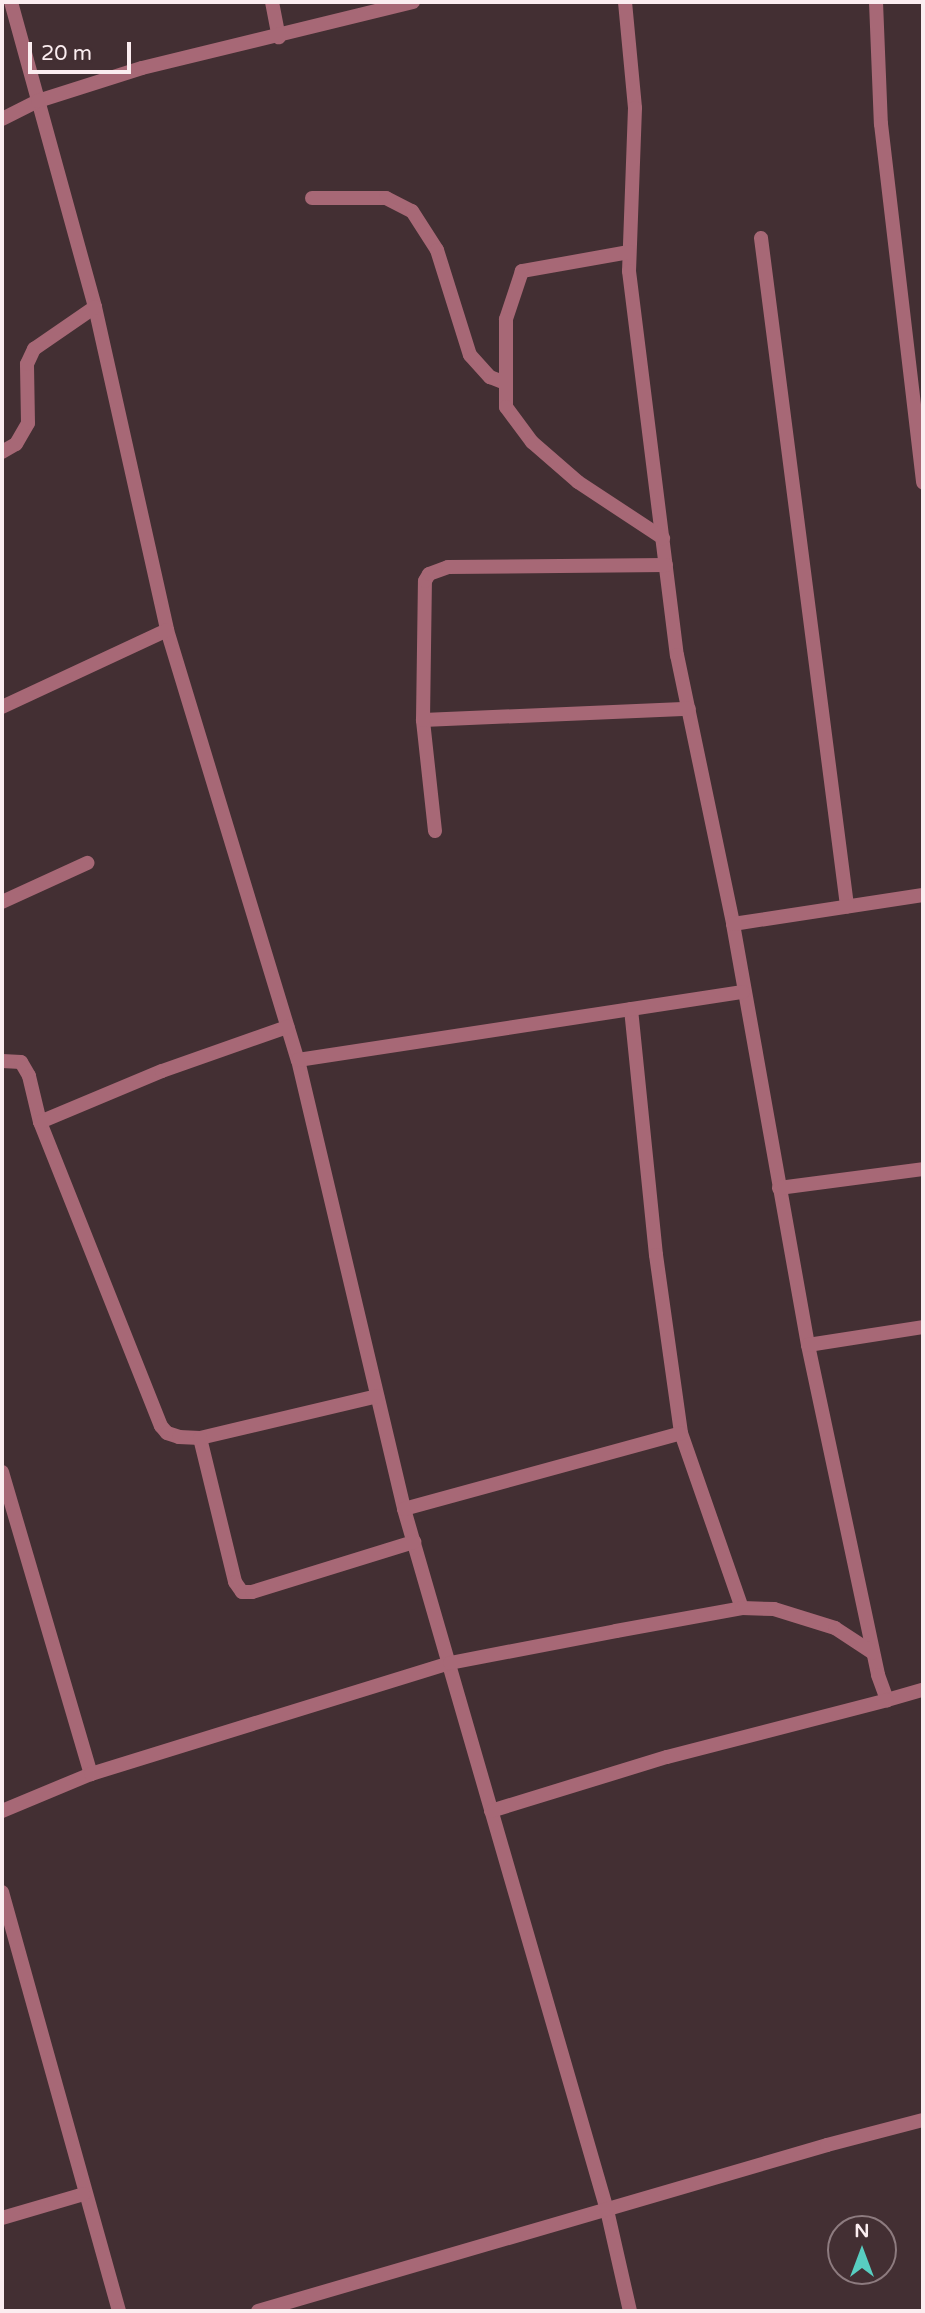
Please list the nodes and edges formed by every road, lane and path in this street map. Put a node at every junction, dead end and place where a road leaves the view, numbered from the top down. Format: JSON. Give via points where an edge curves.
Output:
{"nodes":[{"id":1,"x":11,"y":2,"type":"edge"},
{"id":2,"x":272,"y":2,"type":"edge"},
{"id":3,"x":413,"y":2,"type":"edge"},
{"id":4,"x":625,"y":2,"type":"edge"},
{"id":5,"x":876,"y":2,"type":"edge"},
{"id":6,"x":279,"y":37,"type":"junction"},
{"id":7,"x":38,"y":101,"type":"junction"},
{"id":8,"x":2,"y":119,"type":"edge"},
{"id":9,"x":312,"y":198,"type":"dead end"},
{"id":10,"x":761,"y":238,"type":"dead end"},
{"id":11,"x":629,"y":252,"type":"junction"},
{"id":12,"x":95,"y":307,"type":"junction"},
{"id":13,"x":506,"y":383,"type":"junction"},
{"id":14,"x":2,"y":452,"type":"edge"},
{"id":15,"x":923,"y":483,"type":"edge"},
{"id":16,"x":663,"y":538,"type":"junction"},
{"id":17,"x":666,"y":565,"type":"junction"},
{"id":18,"x":167,"y":631,"type":"junction"},
{"id":19,"x":2,"y":707,"type":"edge"},
{"id":20,"x":689,"y":709,"type":"junction"},
{"id":21,"x":423,"y":720,"type":"junction"},
{"id":22,"x":435,"y":831,"type":"dead end"},
{"id":23,"x":87,"y":863,"type":"dead end"},
{"id":24,"x":923,"y":895,"type":"edge"},
{"id":25,"x":2,"y":902,"type":"edge"},
{"id":26,"x":847,"y":906,"type":"junction"},
{"id":27,"x":733,"y":924,"type":"junction"},
{"id":28,"x":743,"y":992,"type":"junction"},
{"id":29,"x":631,"y":1009,"type":"junction"},
{"id":30,"x":287,"y":1027,"type":"junction"},
{"id":31,"x":298,"y":1060,"type":"junction"},
{"id":32,"x":2,"y":1061,"type":"edge"},
{"id":33,"x":40,"y":1122,"type":"junction"},
{"id":34,"x":923,"y":1168,"type":"edge"},
{"id":35,"x":779,"y":1188,"type":"junction"},
{"id":36,"x":923,"y":1327,"type":"edge"},
{"id":37,"x":808,"y":1345,"type":"junction"},
{"id":38,"x":377,"y":1396,"type":"junction"},
{"id":39,"x":681,"y":1433,"type":"junction"},
{"id":40,"x":200,"y":1438,"type":"junction"},
{"id":41,"x":2,"y":1472,"type":"edge"},
{"id":42,"x":404,"y":1509,"type":"junction"},
{"id":43,"x":414,"y":1542,"type":"junction"},
{"id":44,"x":742,"y":1608,"type":"junction"},
{"id":45,"x":873,"y":1653,"type":"junction"},
{"id":46,"x":450,"y":1663,"type":"junction"},
{"id":47,"x":923,"y":1690,"type":"edge"},
{"id":48,"x":887,"y":1700,"type":"junction"},
{"id":49,"x":91,"y":1774,"type":"junction"},
{"id":50,"x":2,"y":1811,"type":"edge"},
{"id":51,"x":491,"y":1811,"type":"junction"},
{"id":52,"x":2,"y":1892,"type":"edge"},
{"id":53,"x":923,"y":2120,"type":"edge"},
{"id":54,"x":84,"y":2194,"type":"junction"},
{"id":55,"x":607,"y":2210,"type":"junction"},
{"id":56,"x":2,"y":2218,"type":"edge"},
{"id":57,"x":119,"y":2311,"type":"edge"},
{"id":58,"x":258,"y":2311,"type":"edge"},
{"id":59,"x":630,"y":2311,"type":"edge"}],
"edges":[{"from":1,"to":7,"type":"street"},
{"from":2,"to":6,"type":"street"},
{"from":3,"to":6,"type":"street"},
{"from":4,"to":11,"type":"street","via":[[635,108]]},
{"from":5,"to":15,"type":"street","via":[[881,124]]},
{"from":6,"to":7,"type":"street","via":[[142,68]]},
{"from":7,"to":8,"type":"street"},
{"from":7,"to":12,"type":"street"},
{"from":9,"to":13,"type":"street","via":[[386,198],[412,211],[437,250],[470,355],[490,377]]},
{"from":10,"to":26,"type":"street"},
{"from":11,"to":13,"type":"street","via":[[522,271],[506,319]]},
{"from":11,"to":16,"type":"street"},
{"from":12,"to":14,"type":"street","via":[[34,349],[27,364],[28,423],[16,444]]},
{"from":12,"to":18,"type":"street"},
{"from":13,"to":16,"type":"street","via":[[506,407],[532,442],[578,482]]},
{"from":16,"to":17,"type":"street"},
{"from":17,"to":20,"type":"street"},
{"from":17,"to":21,"type":"street","via":[[448,567],[429,574],[425,581]]},
{"from":18,"to":19,"type":"street"},
{"from":18,"to":30,"type":"street"},
{"from":20,"to":21,"type":"street"},
{"from":20,"to":27,"type":"street"},
{"from":21,"to":22,"type":"street"},
{"from":23,"to":25,"type":"street"},
{"from":24,"to":26,"type":"street"},
{"from":26,"to":27,"type":"street"},
{"from":27,"to":28,"type":"street"},
{"from":28,"to":29,"type":"street"},
{"from":28,"to":35,"type":"street"},
{"from":29,"to":31,"type":"street"},
{"from":29,"to":39,"type":"street","via":[[656,1255]]},
{"from":30,"to":31,"type":"street"},
{"from":30,"to":33,"type":"street","via":[[162,1071]]},
{"from":31,"to":38,"type":"street"},
{"from":32,"to":33,"type":"street","via":[[14,1059],[23,1066]]},
{"from":33,"to":40,"type":"street","via":[[161,1426],[173,1436]]},
{"from":34,"to":35,"type":"street"},
{"from":35,"to":37,"type":"street"},
{"from":36,"to":37,"type":"street"},
{"from":37,"to":45,"type":"street"},
{"from":38,"to":40,"type":"street"},
{"from":38,"to":42,"type":"street"},
{"from":39,"to":42,"type":"street"},
{"from":39,"to":44,"type":"street"},
{"from":40,"to":43,"type":"street","via":[[235,1581],[242,1592]]},
{"from":41,"to":49,"type":"street"},
{"from":42,"to":43,"type":"street"},
{"from":43,"to":46,"type":"street"},
{"from":44,"to":45,"type":"street","via":[[802,1616],[835,1628]]},
{"from":44,"to":46,"type":"street"},
{"from":45,"to":48,"type":"street"},
{"from":46,"to":49,"type":"street"},
{"from":46,"to":51,"type":"street"},
{"from":47,"to":48,"type":"street"},
{"from":48,"to":51,"type":"street","via":[[667,1757]]},
{"from":49,"to":50,"type":"street"},
{"from":51,"to":55,"type":"street"},
{"from":52,"to":54,"type":"street"},
{"from":53,"to":55,"type":"street"},
{"from":54,"to":56,"type":"street"},
{"from":54,"to":57,"type":"street"},
{"from":55,"to":58,"type":"street"},
{"from":55,"to":59,"type":"street"}]}
